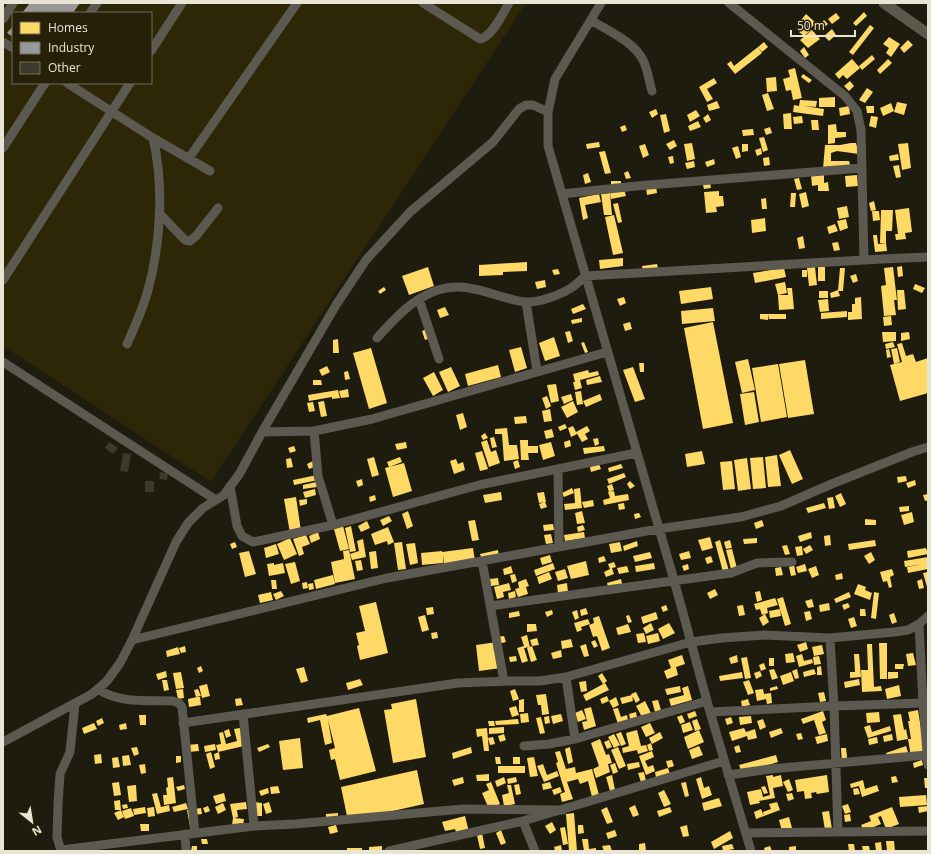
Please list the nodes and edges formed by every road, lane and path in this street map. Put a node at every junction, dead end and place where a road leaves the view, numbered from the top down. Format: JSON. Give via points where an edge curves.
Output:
{"nodes":[{"id":1,"x":13,"y":3,"type":"edge"},
{"id":2,"x":97,"y":3,"type":"edge"},
{"id":3,"x":182,"y":3,"type":"edge"},
{"id":4,"x":297,"y":3,"type":"edge"},
{"id":5,"x":509,"y":3,"type":"edge"},
{"id":6,"x":601,"y":3,"type":"edge"},
{"id":7,"x":730,"y":3,"type":"edge"},
{"id":8,"x":884,"y":3,"type":"edge"},
{"id":9,"x":428,"y":4,"type":"edge"},
{"id":10,"x":91,"y":12,"type":"edge"},
{"id":11,"x":3,"y":19,"type":"edge"},
{"id":12,"x":591,"y":20,"type":"junction"},
{"id":13,"x":928,"y":34,"type":"edge"},
{"id":14,"x":3,"y":42,"type":"edge"},
{"id":15,"x":12,"y":47,"type":"edge"},
{"id":16,"x":152,"y":49,"type":"edge"},
{"id":17,"x":44,"y":84,"type":"edge"},
{"id":18,"x":70,"y":84,"type":"edge"},
{"id":19,"x":129,"y":84,"type":"edge"},
{"id":20,"x":652,"y":91,"type":"dead end"},
{"id":21,"x":112,"y":111,"type":"junction"},
{"id":22,"x":548,"y":112,"type":"junction"},
{"id":23,"x":153,"y":138,"type":"junction"},
{"id":24,"x":3,"y":148,"type":"edge"},
{"id":25,"x":189,"y":158,"type":"junction"},
{"id":26,"x":862,"y":168,"type":"junction"},
{"id":27,"x":210,"y":171,"type":"dead end"},
{"id":28,"x":562,"y":194,"type":"junction"},
{"id":29,"x":218,"y":208,"type":"dead end"},
{"id":30,"x":159,"y":213,"type":"junction"},
{"id":31,"x":928,"y":257,"type":"edge"},
{"id":32,"x":864,"y":260,"type":"junction"},
{"id":33,"x":585,"y":276,"type":"junction"},
{"id":34,"x":3,"y":280,"type":"edge"},
{"id":35,"x":419,"y":299,"type":"junction"},
{"id":36,"x":526,"y":302,"type":"junction"},
{"id":37,"x":377,"y":338,"type":"dead end"},
{"id":38,"x":127,"y":344,"type":"dead end"},
{"id":39,"x":607,"y":352,"type":"junction"},
{"id":40,"x":439,"y":360,"type":"dead end"},
{"id":41,"x":3,"y":362,"type":"edge"},
{"id":42,"x":537,"y":371,"type":"junction"},
{"id":43,"x":314,"y":431,"type":"junction"},
{"id":44,"x":262,"y":432,"type":"junction"},
{"id":45,"x":928,"y":448,"type":"edge"},
{"id":46,"x":636,"y":453,"type":"junction"},
{"id":47,"x":558,"y":469,"type":"junction"},
{"id":48,"x":230,"y":486,"type":"junction"},
{"id":49,"x":216,"y":500,"type":"junction"},
{"id":50,"x":333,"y":525,"type":"junction"},
{"id":51,"x":658,"y":529,"type":"junction"},
{"id":52,"x":559,"y":547,"type":"junction"},
{"id":53,"x":482,"y":561,"type":"junction"},
{"id":54,"x":792,"y":562,"type":"dead end"},
{"id":55,"x":674,"y":580,"type":"junction"},
{"id":56,"x":490,"y":606,"type":"junction"},
{"id":57,"x":928,"y":616,"type":"edge"},
{"id":58,"x":919,"y":624,"type":"junction"},
{"id":59,"x":830,"y":638,"type":"junction"},
{"id":60,"x":132,"y":640,"type":"junction"},
{"id":61,"x":691,"y":642,"type":"junction"},
{"id":62,"x":566,"y":677,"type":"junction"},
{"id":63,"x":504,"y":681,"type":"junction"},
{"id":64,"x":98,"y":689,"type":"junction"},
{"id":65,"x":707,"y":701,"type":"junction"},
{"id":66,"x":923,"y":703,"type":"junction"},
{"id":67,"x":74,"y":704,"type":"junction"},
{"id":68,"x":834,"y":706,"type":"junction"},
{"id":69,"x":710,"y":712,"type":"junction"},
{"id":70,"x":243,"y":714,"type":"junction"},
{"id":71,"x":184,"y":723,"type":"junction"},
{"id":72,"x":575,"y":739,"type":"junction"},
{"id":73,"x":3,"y":742,"type":"edge"},
{"id":74,"x":524,"y":746,"type":"dead end"},
{"id":75,"x":927,"y":755,"type":"junction"},
{"id":76,"x":724,"y":760,"type":"junction"},
{"id":77,"x":836,"y":764,"type":"junction"},
{"id":78,"x":928,"y":765,"type":"edge"},
{"id":79,"x":728,"y":775,"type":"junction"},
{"id":80,"x":562,"y":810,"type":"junction"},
{"id":81,"x":523,"y":821,"type":"junction"},
{"id":82,"x":254,"y":826,"type":"junction"},
{"id":83,"x":928,"y":831,"type":"edge"},
{"id":84,"x":838,"y":832,"type":"junction"},
{"id":85,"x":195,"y":833,"type":"junction"},
{"id":86,"x":746,"y":833,"type":"junction"},
{"id":87,"x":185,"y":834,"type":"junction"},
{"id":88,"x":61,"y":850,"type":"edge"},
{"id":89,"x":186,"y":851,"type":"edge"},
{"id":90,"x":389,"y":851,"type":"edge"},
{"id":91,"x":535,"y":851,"type":"edge"},
{"id":92,"x":751,"y":851,"type":"edge"}],
"edges":[{"from":1,"to":11,"type":"street"},
{"from":2,"to":10,"type":"street"},
{"from":3,"to":16,"type":"street"},
{"from":4,"to":25,"type":"street"},
{"from":5,"to":9,"type":"street","via":[[487,36],[480,39]]},
{"from":6,"to":12,"type":"street"},
{"from":7,"to":26,"type":"street","via":[[845,96],[859,118]]},
{"from":8,"to":13,"type":"main road"},
{"from":12,"to":20,"type":"street","via":[[635,49],[647,70]]},
{"from":12,"to":22,"type":"street","via":[[555,79]]},
{"from":14,"to":15,"type":"street"},
{"from":17,"to":24,"type":"street"},
{"from":18,"to":21,"type":"street"},
{"from":19,"to":21,"type":"street"},
{"from":21,"to":23,"type":"street"},
{"from":21,"to":34,"type":"street"},
{"from":22,"to":28,"type":"street","via":[[548,146]]},
{"from":22,"to":44,"type":"street","via":[[533,105],[519,109],[493,142],[410,212],[366,260],[336,305]]},
{"from":23,"to":25,"type":"street"},
{"from":23,"to":30,"type":"street","via":[[157,156]]},
{"from":25,"to":27,"type":"street"},
{"from":26,"to":28,"type":"street"},
{"from":26,"to":32,"type":"street"},
{"from":28,"to":33,"type":"street"},
{"from":29,"to":30,"type":"street","via":[[190,241],[185,240]]},
{"from":30,"to":38,"type":"street","via":[[157,246],[148,289]]},
{"from":31,"to":32,"type":"street"},
{"from":32,"to":33,"type":"street"},
{"from":33,"to":36,"type":"street","via":[[572,288],[549,298]]},
{"from":33,"to":39,"type":"street"},
{"from":35,"to":36,"type":"street","via":[[439,290],[467,287]]},
{"from":35,"to":37,"type":"street","via":[[396,317]]},
{"from":35,"to":40,"type":"street"},
{"from":36,"to":42,"type":"street"},
{"from":39,"to":42,"type":"street"},
{"from":39,"to":46,"type":"street"},
{"from":41,"to":49,"type":"street"},
{"from":42,"to":43,"type":"street","via":[[372,418]]},
{"from":43,"to":44,"type":"street"},
{"from":43,"to":50,"type":"street","via":[[318,476]]},
{"from":44,"to":48,"type":"street"},
{"from":45,"to":51,"type":"street","via":[[912,452],[781,506],[741,517]]},
{"from":46,"to":47,"type":"street"},
{"from":46,"to":51,"type":"street"},
{"from":47,"to":50,"type":"street","via":[[480,484]]},
{"from":47,"to":52,"type":"street"},
{"from":48,"to":49,"type":"street","via":[[224,495]]},
{"from":48,"to":50,"type":"street","via":[[237,526],[242,536],[253,542]]},
{"from":49,"to":60,"type":"street","via":[[203,508],[188,523],[176,542]]},
{"from":51,"to":52,"type":"street"},
{"from":51,"to":55,"type":"street"},
{"from":52,"to":53,"type":"street"},
{"from":53,"to":56,"type":"street"},
{"from":53,"to":60,"type":"street","via":[[387,578]]},
{"from":54,"to":55,"type":"street","via":[[757,563],[731,574]]},
{"from":55,"to":56,"type":"street"},
{"from":55,"to":61,"type":"street"},
{"from":56,"to":63,"type":"street"},
{"from":57,"to":58,"type":"street"},
{"from":58,"to":59,"type":"street","via":[[908,630]]},
{"from":58,"to":66,"type":"street"},
{"from":59,"to":61,"type":"street","via":[[764,635]]},
{"from":59,"to":68,"type":"street"},
{"from":60,"to":64,"type":"street","via":[[120,663]]},
{"from":61,"to":62,"type":"street"},
{"from":61,"to":65,"type":"street"},
{"from":62,"to":63,"type":"street","via":[[540,681]]},
{"from":62,"to":72,"type":"street"},
{"from":63,"to":70,"type":"street","via":[[458,683]]},
{"from":64,"to":67,"type":"street"},
{"from":64,"to":71,"type":"street","via":[[126,700],[179,703]]},
{"from":65,"to":69,"type":"street"},
{"from":65,"to":72,"type":"street"},
{"from":66,"to":68,"type":"street"},
{"from":66,"to":75,"type":"street"},
{"from":67,"to":73,"type":"street"},
{"from":67,"to":88,"type":"street","via":[[70,752],[60,774],[57,838]]},
{"from":68,"to":69,"type":"street"},
{"from":68,"to":77,"type":"street"},
{"from":69,"to":76,"type":"street"},
{"from":70,"to":71,"type":"street"},
{"from":70,"to":82,"type":"street"},
{"from":71,"to":85,"type":"street"},
{"from":72,"to":74,"type":"street"},
{"from":75,"to":77,"type":"street"},
{"from":75,"to":78,"type":"street"},
{"from":76,"to":79,"type":"street"},
{"from":76,"to":80,"type":"street"},
{"from":77,"to":79,"type":"street"},
{"from":77,"to":84,"type":"street"},
{"from":79,"to":86,"type":"street"},
{"from":80,"to":81,"type":"street"},
{"from":80,"to":82,"type":"street","via":[[463,809]]},
{"from":81,"to":90,"type":"street"},
{"from":81,"to":91,"type":"street"},
{"from":82,"to":85,"type":"street"},
{"from":83,"to":84,"type":"street"},
{"from":84,"to":86,"type":"street"},
{"from":85,"to":87,"type":"street"},
{"from":86,"to":92,"type":"street"},
{"from":87,"to":88,"type":"street"},
{"from":87,"to":89,"type":"street"}]}
